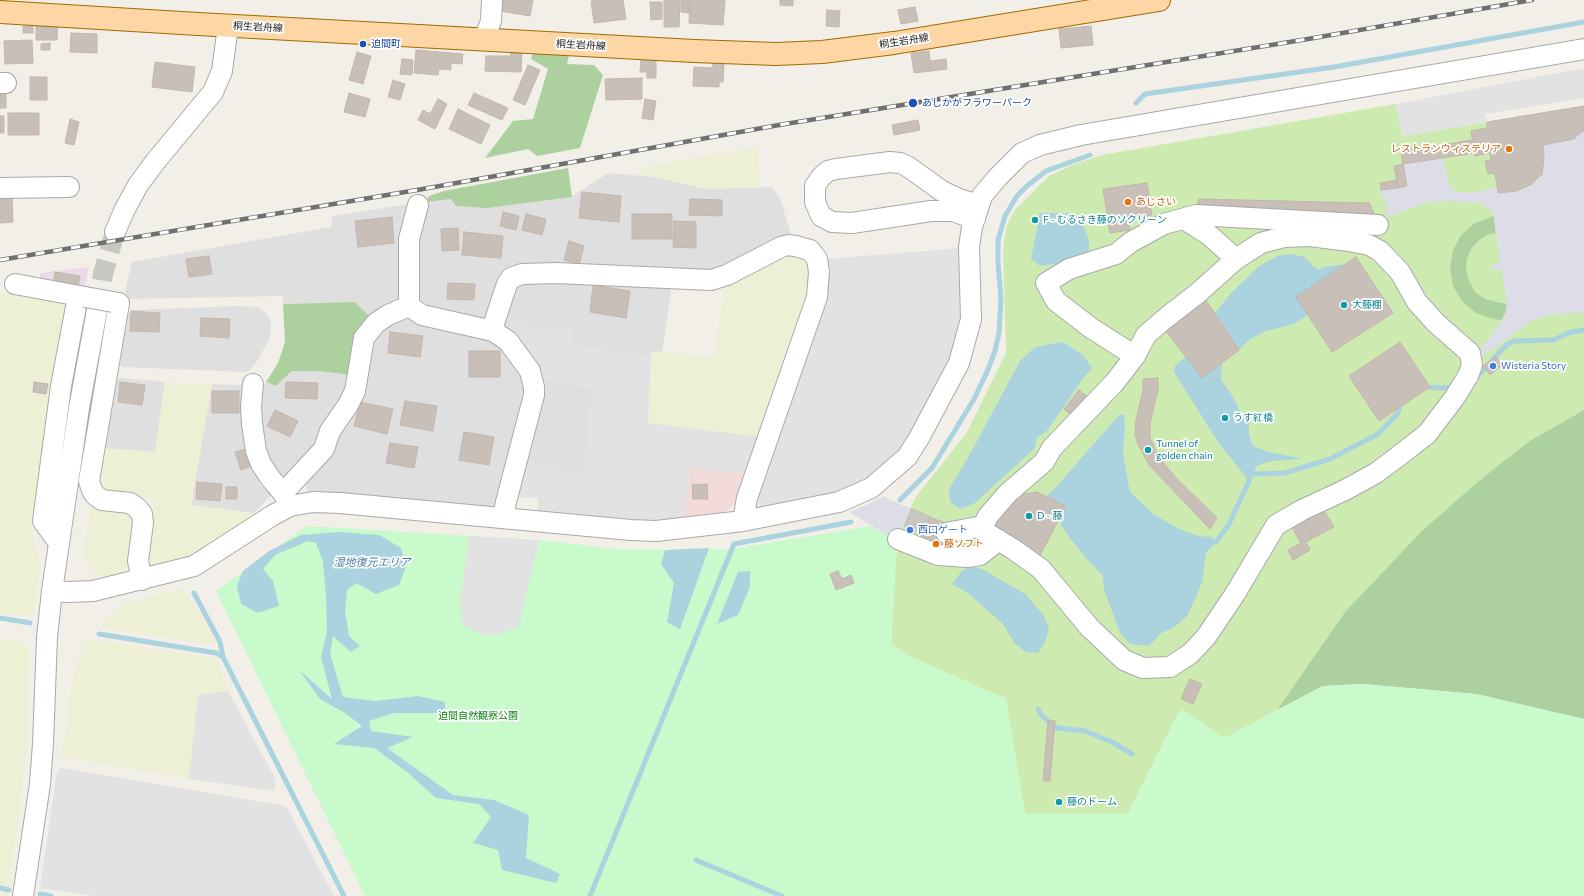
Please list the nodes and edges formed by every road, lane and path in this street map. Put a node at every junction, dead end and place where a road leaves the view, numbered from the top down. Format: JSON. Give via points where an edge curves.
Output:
{"nodes":[{"id":1,"x":492,"y":0,"type":"edge"},
{"id":2,"x":1159,"y":0,"type":"edge"},
{"id":3,"x":0,"y":12,"type":"edge"},
{"id":4,"x":228,"y":26,"type":"junction"},
{"id":5,"x":484,"y":39,"type":"junction"},
{"id":6,"x":1584,"y":49,"type":"edge"},
{"id":7,"x":69,"y":187,"type":"dead end"},
{"id":8,"x":0,"y":188,"type":"edge"},
{"id":9,"x":418,"y":205,"type":"dead end"},
{"id":10,"x":977,"y":212,"type":"junction"},
{"id":11,"x":1184,"y":219,"type":"junction"},
{"id":12,"x":115,"y":232,"type":"tunnel mouth"},
{"id":13,"x":1369,"y":245,"type":"junction"},
{"id":14,"x":1236,"y":259,"type":"junction"},
{"id":15,"x":15,"y":284,"type":"dead end"},
{"id":16,"x":93,"y":301,"type":"junction"},
{"id":17,"x":409,"y":306,"type":"junction"},
{"id":18,"x":494,"y":331,"type":"junction"},
{"id":19,"x":1135,"y":356,"type":"junction"},
{"id":20,"x":254,"y":384,"type":"dead end"},
{"id":21,"x":287,"y":500,"type":"junction"},
{"id":22,"x":503,"y":518,"type":"junction"},
{"id":23,"x":743,"y":521,"type":"junction"},
{"id":24,"x":983,"y":526,"type":"junction"},
{"id":25,"x":946,"y":533,"type":"tunnel mouth"},
{"id":26,"x":898,"y":539,"type":"dead end"},
{"id":27,"x":999,"y":540,"type":"junction"},
{"id":28,"x":142,"y":580,"type":"junction"},
{"id":29,"x":52,"y":591,"type":"junction"},
{"id":30,"x":23,"y":896,"type":"edge"}],
"edges":[{"from":1,"to":5,"type":"street","via":[[491,21]]},
{"from":2,"to":5,"type":"main road","name":"桐生岩舟線","via":[[894,43],[800,54],[702,52]]},
{"from":3,"to":4,"type":"main road","name":"桐生岩舟線"},
{"from":4,"to":5,"type":"main road","name":"桐生岩舟線"},
{"from":4,"to":12,"type":"street","via":[[222,71],[213,92],[155,162],[124,211]]},
{"from":6,"to":10,"type":"street","via":[[1081,135],[1040,145],[1022,153],[1011,163],[982,196]]},
{"from":7,"to":8,"type":"street"},
{"from":9,"to":17,"type":"street","via":[[409,240]]},
{"from":10,"to":10,"type":"street","via":[[931,211],[852,223],[832,222],[821,216],[815,202],[815,186],[828,171],[890,162],[900,163]]},
{"from":10,"to":23,"type":"street","via":[[969,247],[971,319],[959,363],[907,457],[871,488],[839,502]]},
{"from":11,"to":13,"type":"street","via":[[1196,215],[1381,222],[1372,234]]},
{"from":11,"to":14,"type":"street","via":[[1210,235]]},
{"from":11,"to":19,"type":"street","via":[[1164,224],[1131,242],[1116,254],[1069,269],[1046,283],[1056,301],[1090,328]]},
{"from":13,"to":14,"type":"street","via":[[1310,236],[1284,237],[1261,243]]},
{"from":13,"to":27,"type":"street","via":[[1380,251],[1400,272],[1417,302],[1436,323],[1470,352],[1472,365],[1468,376],[1427,434],[1400,455],[1376,473],[1276,525],[1206,637],[1190,654],[1170,667],[1156,669],[1144,668],[1124,660],[1089,627],[1041,569]]},
{"from":14,"to":19,"type":"street","via":[[1198,294],[1146,335]]},
{"from":15,"to":16,"type":"street"},
{"from":16,"to":28,"type":"street","via":[[119,303],[89,482],[95,495],[102,500],[130,504],[142,514],[138,561]]},
{"from":16,"to":29,"type":"street"},
{"from":17,"to":18,"type":"street","via":[[422,315]]},
{"from":17,"to":21,"type":"street","via":[[376,323],[364,338],[355,391],[348,406],[330,431],[324,449]]},
{"from":18,"to":22,"type":"street","via":[[512,346],[530,371],[534,387]]},
{"from":18,"to":23,"type":"street","via":[[507,284],[511,278],[522,274],[556,273],[711,280],[727,275],[781,247],[788,245],[810,250],[817,259],[819,272],[817,298],[747,498]]},
{"from":19,"to":24,"type":"street","via":[[1115,382],[1052,448],[1044,462],[1008,493],[988,516]]},
{"from":20,"to":21,"type":"street","via":[[251,418],[256,451],[261,464]]},
{"from":21,"to":22,"type":"street"},
{"from":21,"to":28,"type":"street","via":[[273,515],[194,566]]},
{"from":22,"to":23,"type":"street","via":[[656,531]]},
{"from":24,"to":25,"type":"street"},
{"from":24,"to":27,"type":"street","via":[[985,532]]},
{"from":26,"to":27,"type":"street","via":[[938,555],[967,557],[980,555]]},
{"from":28,"to":29,"type":"street","via":[[93,591]]},
{"from":29,"to":30,"type":"street","via":[[47,637],[40,784]]}]}
